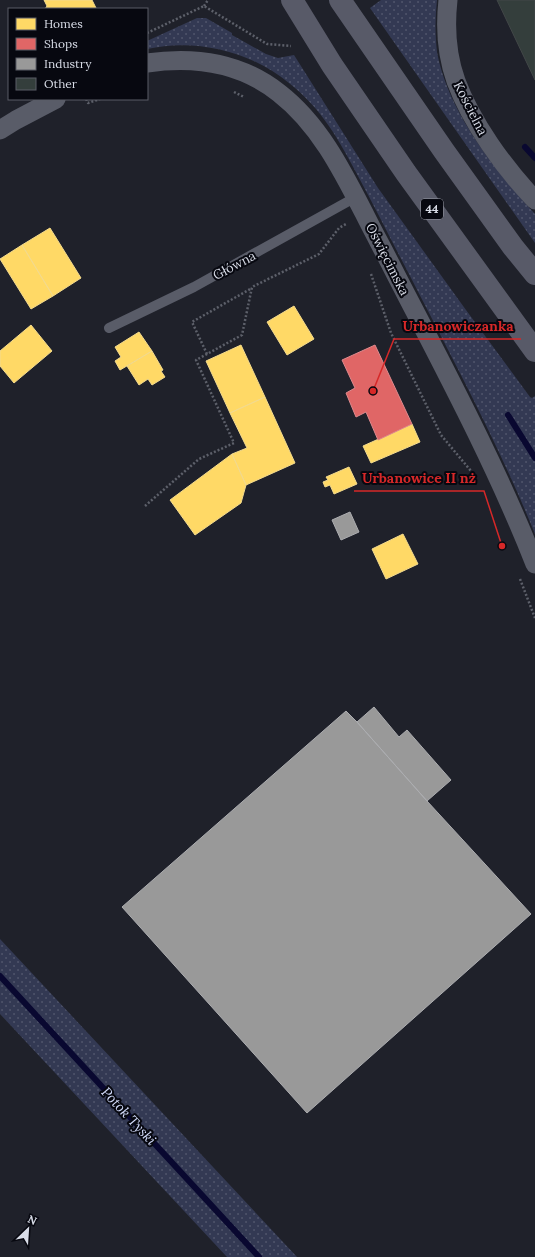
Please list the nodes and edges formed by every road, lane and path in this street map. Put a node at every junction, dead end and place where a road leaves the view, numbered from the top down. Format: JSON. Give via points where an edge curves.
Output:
{"nodes":[{"id":1,"x":208,"y":0,"type":"edge"},
{"id":2,"x":292,"y":0,"type":"edge"},
{"id":3,"x":340,"y":0,"type":"edge"},
{"id":4,"x":448,"y":0,"type":"edge"},
{"id":5,"x":204,"y":6,"type":"junction"},
{"id":6,"x":148,"y":33,"type":"edge"},
{"id":7,"x":291,"y":46,"type":"dead end"},
{"id":8,"x":148,"y":63,"type":"edge"},
{"id":9,"x":232,"y":92,"type":"dead end"},
{"id":10,"x":54,"y":100,"type":"edge"},
{"id":11,"x":86,"y":100,"type":"edge"},
{"id":12,"x":98,"y":100,"type":"edge"},
{"id":13,"x":249,"y":100,"type":"dead end"},
{"id":14,"x":0,"y":130,"type":"edge"},
{"id":15,"x":535,"y":200,"type":"edge"},
{"id":16,"x":348,"y":201,"type":"junction"},
{"id":17,"x":369,"y":270,"type":"dead end"},
{"id":18,"x":535,"y":274,"type":"edge"},
{"id":19,"x":252,"y":288,"type":"junction"},
{"id":20,"x":109,"y":328,"type":"dead end"},
{"id":21,"x":535,"y":351,"type":"edge"},
{"id":22,"x":207,"y":354,"type":"junction"},
{"id":23,"x":474,"y":476,"type":"dead end"},
{"id":24,"x":145,"y":506,"type":"dead end"},
{"id":25,"x":535,"y":564,"type":"edge"},
{"id":26,"x":519,"y":575,"type":"dead end"},
{"id":27,"x":535,"y":618,"type":"edge"}],
"edges":[{"from":1,"to":5,"type":"path"},
{"from":2,"to":21,"type":"highway","number":"44","via":[[332,65],[406,173]]},
{"from":3,"to":18,"type":"highway","via":[[444,151]]},
{"from":4,"to":15,"type":"street","name":"Kościelna","via":[[448,47],[456,81],[491,145]]},
{"from":5,"to":6,"type":"path"},
{"from":5,"to":7,"type":"path","via":[[267,44]]},
{"from":8,"to":16,"type":"street","name":"Oświęcimska","via":[[181,60],[228,66],[269,86],[293,105],[314,128],[329,150]]},
{"from":9,"to":13,"type":"path"},
{"from":10,"to":14,"type":"street"},
{"from":11,"to":12,"type":"path","via":[[88,104]]},
{"from":16,"to":19,"type":"path","via":[[349,222],[339,228],[320,254]]},
{"from":16,"to":20,"type":"lane","name":"Główna","via":[[194,287]]},
{"from":16,"to":25,"type":"street","name":"Oświęcimska","via":[[482,446]]},
{"from":17,"to":23,"type":"path","via":[[391,333],[441,435]]},
{"from":19,"to":22,"type":"path","via":[[242,335]]},
{"from":19,"to":22,"type":"path","via":[[192,322]]},
{"from":22,"to":24,"type":"path","via":[[196,360],[234,443],[199,460]]},
{"from":26,"to":27,"type":"path"}]}
